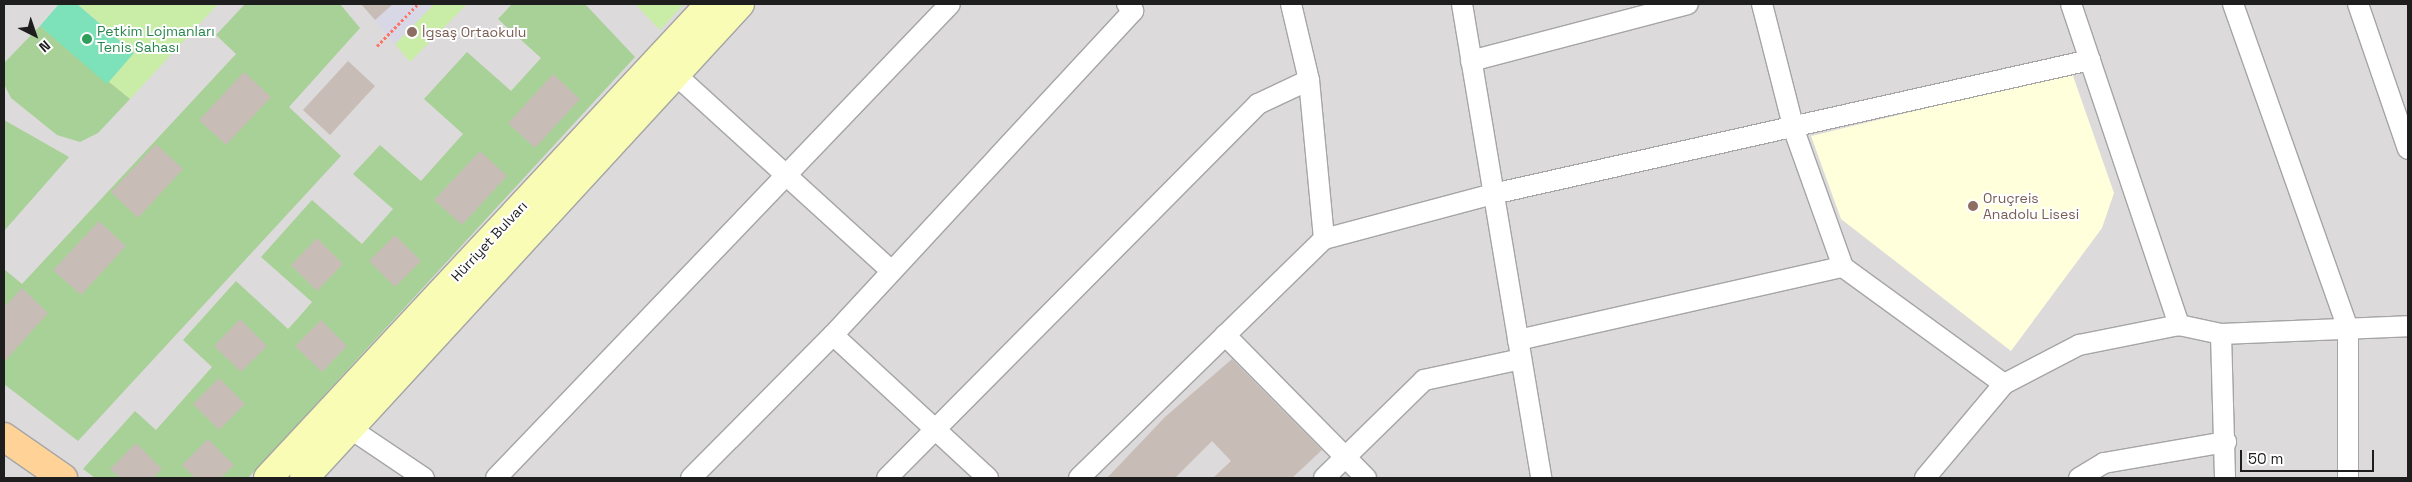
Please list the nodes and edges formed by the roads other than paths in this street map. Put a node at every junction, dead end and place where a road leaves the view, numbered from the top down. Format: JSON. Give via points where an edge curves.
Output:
{"nodes":[{"id":1,"x":710,"y":4,"type":"edge"},
{"id":2,"x":740,"y":4,"type":"edge"},
{"id":3,"x":950,"y":4,"type":"edge"},
{"id":4,"x":1127,"y":4,"type":"edge"},
{"id":5,"x":1291,"y":4,"type":"edge"},
{"id":6,"x":1462,"y":4,"type":"edge"},
{"id":7,"x":1688,"y":4,"type":"edge"},
{"id":8,"x":1762,"y":4,"type":"edge"},
{"id":9,"x":2071,"y":4,"type":"edge"},
{"id":10,"x":2233,"y":4,"type":"edge"},
{"id":11,"x":2358,"y":4,"type":"edge"},
{"id":12,"x":2090,"y":60,"type":"junction"},
{"id":13,"x":1472,"y":62,"type":"junction"},
{"id":14,"x":667,"y":66,"type":"junction"},
{"id":15,"x":1309,"y":80,"type":"junction"},
{"id":16,"x":1794,"y":130,"type":"junction"},
{"id":17,"x":2408,"y":149,"type":"edge"},
{"id":18,"x":787,"y":174,"type":"junction"},
{"id":19,"x":1494,"y":194,"type":"junction"},
{"id":20,"x":1324,"y":239,"type":"junction"},
{"id":21,"x":1843,"y":267,"type":"junction"},
{"id":22,"x":891,"y":271,"type":"junction"},
{"id":23,"x":2179,"y":324,"type":"junction"},
{"id":24,"x":2408,"y":326,"type":"edge"},
{"id":25,"x":2348,"y":328,"type":"junction"},
{"id":26,"x":2221,"y":334,"type":"junction"},
{"id":27,"x":833,"y":335,"type":"junction"},
{"id":28,"x":1225,"y":335,"type":"junction"},
{"id":29,"x":1519,"y":350,"type":"junction"},
{"id":30,"x":2004,"y":384,"type":"junction"},
{"id":31,"x":351,"y":429,"type":"junction"},
{"id":32,"x":934,"y":431,"type":"junction"},
{"id":33,"x":4,"y":437,"type":"edge"},
{"id":34,"x":2226,"y":442,"type":"junction"},
{"id":35,"x":4,"y":450,"type":"edge"},
{"id":36,"x":1347,"y":456,"type":"junction"},
{"id":37,"x":58,"y":475,"type":"edge"},
{"id":38,"x":268,"y":478,"type":"edge"},
{"id":39,"x":304,"y":478,"type":"edge"},
{"id":40,"x":424,"y":478,"type":"edge"},
{"id":41,"x":496,"y":478,"type":"edge"},
{"id":42,"x":691,"y":478,"type":"edge"},
{"id":43,"x":887,"y":478,"type":"edge"},
{"id":44,"x":988,"y":478,"type":"edge"},
{"id":45,"x":1079,"y":478,"type":"edge"},
{"id":46,"x":1324,"y":478,"type":"edge"},
{"id":47,"x":1366,"y":478,"type":"edge"},
{"id":48,"x":1541,"y":478,"type":"edge"},
{"id":49,"x":1925,"y":478,"type":"edge"},
{"id":50,"x":2079,"y":478,"type":"edge"},
{"id":51,"x":2225,"y":478,"type":"edge"},
{"id":52,"x":2348,"y":478,"type":"edge"}],
"edges":[{"from":1,"to":14,"type":"main road","name":"Hürriyet Bulvarı"},
{"from":2,"to":14,"type":"main road","name":"Hürriyet Bulvarı"},
{"from":3,"to":18,"type":"street"},
{"from":4,"to":22,"type":"street","via":[[1134,11]]},
{"from":5,"to":15,"type":"street"},
{"from":6,"to":13,"type":"street"},
{"from":7,"to":13,"type":"street"},
{"from":8,"to":16,"type":"street"},
{"from":9,"to":12,"type":"street"},
{"from":10,"to":25,"type":"street"},
{"from":11,"to":17,"type":"street"},
{"from":12,"to":16,"type":"street"},
{"from":12,"to":23,"type":"street"},
{"from":13,"to":19,"type":"street"},
{"from":14,"to":18,"type":"street"},
{"from":14,"to":31,"type":"main road","name":"Hürriyet Bulvarı"},
{"from":14,"to":38,"type":"main road","name":"Hürriyet Bulvarı"},
{"from":15,"to":20,"type":"street"},
{"from":15,"to":32,"type":"street","via":[[1258,104]]},
{"from":16,"to":19,"type":"street"},
{"from":16,"to":21,"type":"street"},
{"from":18,"to":22,"type":"street"},
{"from":18,"to":41,"type":"street"},
{"from":19,"to":20,"type":"street"},
{"from":19,"to":29,"type":"street"},
{"from":20,"to":28,"type":"street"},
{"from":21,"to":29,"type":"street"},
{"from":21,"to":30,"type":"street"},
{"from":22,"to":27,"type":"street"},
{"from":23,"to":26,"type":"street"},
{"from":23,"to":30,"type":"street","via":[[2080,345]]},
{"from":24,"to":25,"type":"street"},
{"from":25,"to":26,"type":"street"},
{"from":25,"to":52,"type":"street"},
{"from":26,"to":34,"type":"street"},
{"from":27,"to":32,"type":"street"},
{"from":27,"to":42,"type":"street"},
{"from":28,"to":36,"type":"street"},
{"from":28,"to":45,"type":"street"},
{"from":29,"to":36,"type":"street","via":[[1424,380]]},
{"from":29,"to":48,"type":"street"},
{"from":30,"to":49,"type":"street"},
{"from":31,"to":39,"type":"main road","name":"Hürriyet Bulvarı"},
{"from":31,"to":40,"type":"street"},
{"from":32,"to":43,"type":"street"},
{"from":32,"to":44,"type":"street"},
{"from":33,"to":37,"type":"main road"},
{"from":34,"to":50,"type":"street","via":[[2104,463]]},
{"from":34,"to":51,"type":"street"},
{"from":35,"to":37,"type":"street","via":[[42,475]]},
{"from":36,"to":46,"type":"street"},
{"from":36,"to":47,"type":"street"}]}
